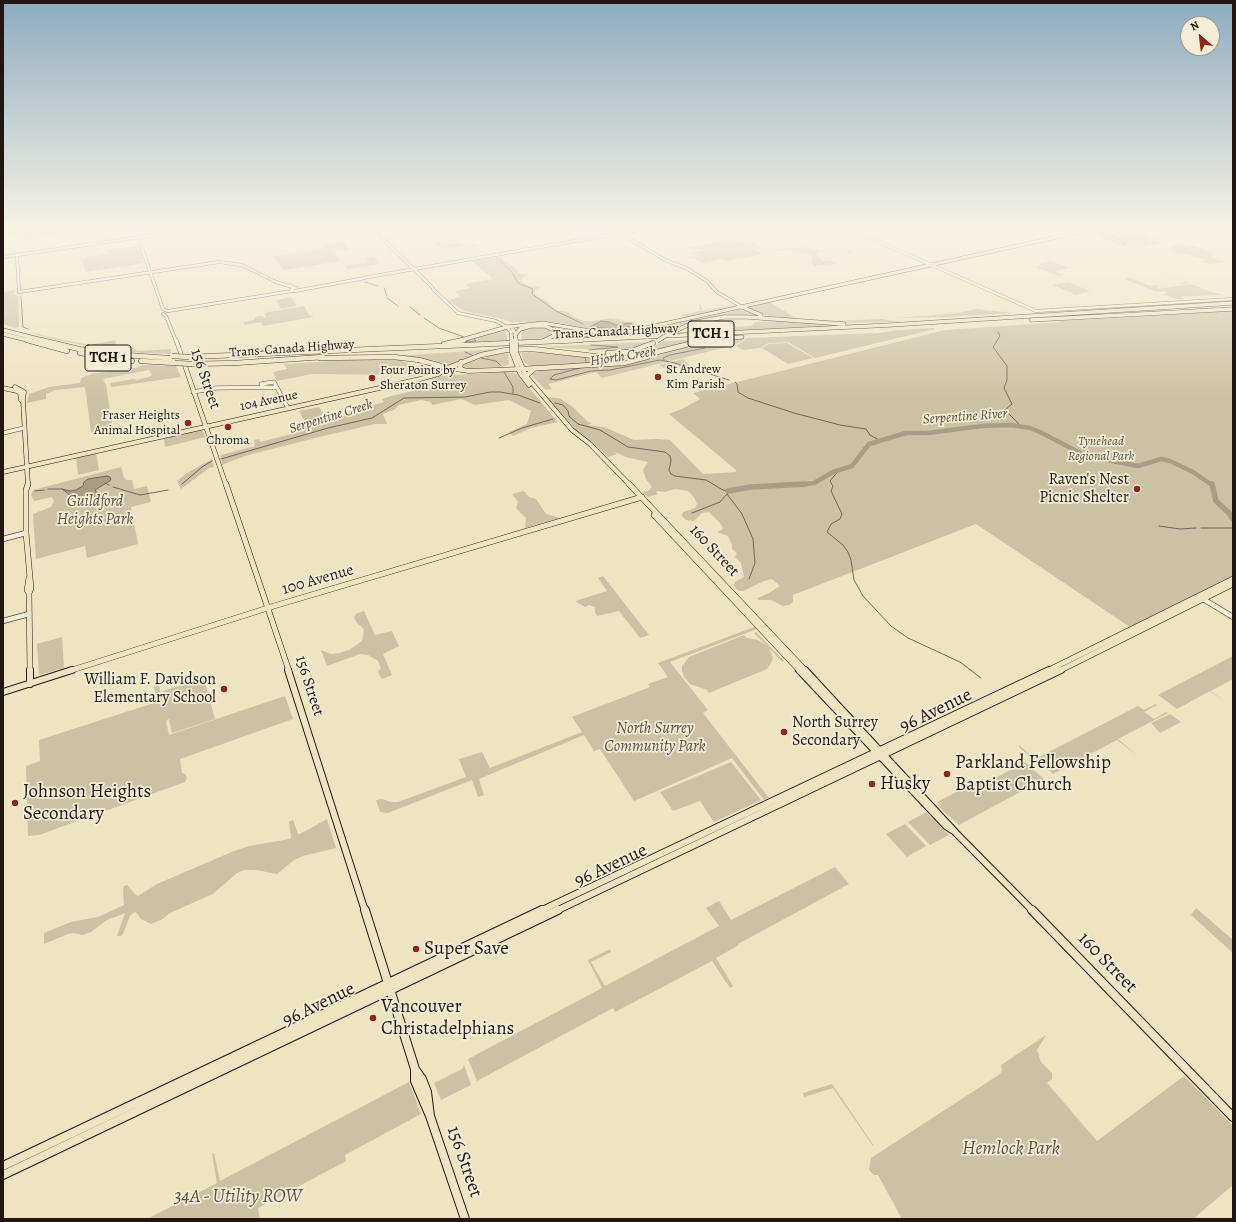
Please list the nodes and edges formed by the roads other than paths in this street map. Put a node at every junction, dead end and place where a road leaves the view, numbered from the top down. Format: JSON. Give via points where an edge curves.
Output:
{"nodes":[{"id":1,"x":19,"y":287,"type":"edge"},
{"id":2,"x":52,"y":287,"type":"edge"},
{"id":3,"x":156,"y":287,"type":"edge"},
{"id":4,"x":291,"y":287,"type":"edge"},
{"id":5,"x":294,"y":287,"type":"edge"},
{"id":6,"x":310,"y":287,"type":"edge"},
{"id":7,"x":713,"y":287,"type":"edge"},
{"id":8,"x":829,"y":287,"type":"edge"},
{"id":9,"x":981,"y":287,"type":"edge"},
{"id":10,"x":433,"y":288,"type":"edge"},
{"id":11,"x":298,"y":289,"type":"junction"},
{"id":12,"x":292,"y":290,"type":"junction"},
{"id":13,"x":1233,"y":299,"type":"edge"},
{"id":14,"x":1233,"y":303,"type":"edge"},
{"id":15,"x":742,"y":307,"type":"junction"},
{"id":16,"x":1233,"y":309,"type":"edge"},
{"id":17,"x":166,"y":312,"type":"junction"},
{"id":18,"x":784,"y":320,"type":"junction"},
{"id":19,"x":935,"y":322,"type":"junction"},
{"id":20,"x":503,"y":323,"type":"junction"},
{"id":21,"x":524,"y":325,"type":"junction"},
{"id":22,"x":3,"y":326,"type":"edge"},
{"id":23,"x":510,"y":327,"type":"junction"},
{"id":24,"x":499,"y":329,"type":"junction"},
{"id":25,"x":3,"y":330,"type":"edge"},
{"id":26,"x":811,"y":332,"type":"junction"},
{"id":27,"x":515,"y":333,"type":"junction"},
{"id":28,"x":3,"y":336,"type":"edge"},
{"id":29,"x":39,"y":340,"type":"junction"},
{"id":30,"x":514,"y":342,"type":"junction"},
{"id":31,"x":655,"y":342,"type":"junction"},
{"id":32,"x":66,"y":344,"type":"junction"},
{"id":33,"x":42,"y":345,"type":"junction"},
{"id":34,"x":487,"y":345,"type":"junction"},
{"id":35,"x":682,"y":345,"type":"junction"},
{"id":36,"x":353,"y":351,"type":"junction"},
{"id":37,"x":551,"y":351,"type":"junction"},
{"id":38,"x":514,"y":352,"type":"junction"},
{"id":39,"x":336,"y":354,"type":"junction"},
{"id":40,"x":183,"y":360,"type":"junction"},
{"id":41,"x":246,"y":362,"type":"junction"},
{"id":42,"x":461,"y":362,"type":"junction"},
{"id":43,"x":515,"y":363,"type":"junction"},
{"id":44,"x":438,"y":365,"type":"junction"},
{"id":45,"x":573,"y":366,"type":"junction"},
{"id":46,"x":534,"y":368,"type":"junction"},
{"id":47,"x":520,"y":369,"type":"junction"},
{"id":48,"x":461,"y":370,"type":"junction"},
{"id":49,"x":504,"y":370,"type":"junction"},
{"id":50,"x":443,"y":371,"type":"junction"},
{"id":51,"x":526,"y":376,"type":"junction"},
{"id":52,"x":3,"y":387,"type":"edge"},
{"id":53,"x":242,"y":387,"type":"junction"},
{"id":54,"x":276,"y":387,"type":"junction"},
{"id":55,"x":193,"y":392,"type":"junction"},
{"id":56,"x":23,"y":401,"type":"junction"},
{"id":57,"x":288,"y":407,"type":"junction"},
{"id":58,"x":205,"y":425,"type":"junction"},
{"id":59,"x":24,"y":428,"type":"junction"},
{"id":60,"x":3,"y":433,"type":"edge"},
{"id":61,"x":25,"y":466,"type":"junction"},
{"id":62,"x":3,"y":471,"type":"edge"},
{"id":63,"x":640,"y":497,"type":"junction"},
{"id":64,"x":26,"y":533,"type":"junction"},
{"id":65,"x":3,"y":540,"type":"edge"},
{"id":66,"x":1233,"y":579,"type":"edge"},
{"id":67,"x":1233,"y":584,"type":"edge"},
{"id":68,"x":1203,"y":596,"type":"junction"},
{"id":69,"x":268,"y":608,"type":"junction"},
{"id":70,"x":29,"y":614,"type":"junction"},
{"id":71,"x":1233,"y":617,"type":"edge"},
{"id":72,"x":3,"y":621,"type":"edge"},
{"id":73,"x":30,"y":684,"type":"junction"},
{"id":74,"x":3,"y":692,"type":"edge"},
{"id":75,"x":880,"y":754,"type":"junction"},
{"id":76,"x":565,"y":899,"type":"junction"},
{"id":77,"x":530,"y":923,"type":"junction"},
{"id":78,"x":390,"y":986,"type":"junction"},
{"id":79,"x":219,"y":1062,"type":"junction"},
{"id":80,"x":210,"y":1076,"type":"junction"},
{"id":81,"x":1233,"y":1117,"type":"edge"},
{"id":82,"x":3,"y":1166,"type":"edge"},
{"id":83,"x":3,"y":1175,"type":"edge"},
{"id":84,"x":465,"y":1219,"type":"edge"}],
"edges":[{"from":1,"to":2,"type":"street","via":[[19,292]]},
{"from":3,"to":17,"type":"street","name":"156 Street"},
{"from":4,"to":12,"type":"street"},
{"from":5,"to":11,"type":"street"},
{"from":6,"to":11,"type":"street"},
{"from":7,"to":15,"type":"street"},
{"from":8,"to":15,"type":"main road"},
{"from":9,"to":13,"type":"street","via":[[1036,311]]},
{"from":10,"to":20,"type":"street","name":"160 Street","via":[[454,309],[464,315]]},
{"from":11,"to":12,"type":"street"},
{"from":12,"to":17,"type":"street"},
{"from":14,"to":19,"type":"highway","name":"Trans-Canada Highway","number":"TCH 1"},
{"from":15,"to":18,"type":"highway","via":[[757,314]]},
{"from":15,"to":21,"type":"main road","via":[[627,332],[597,332],[541,324]]},
{"from":16,"to":26,"type":"highway","name":"Trans-Canada Highway","number":"TCH 1"},
{"from":17,"to":40,"type":"street","name":"156 Street"},
{"from":18,"to":19,"type":"highway","via":[[829,324]]},
{"from":18,"to":31,"type":"highway","bridge":true,"via":[[724,317],[697,322],[675,330]]},
{"from":19,"to":34,"type":"highway","name":"Trans-Canada Highway","number":"TCH 1"},
{"from":20,"to":21,"type":"main road"},
{"from":20,"to":23,"type":"street","name":"160 Street"},
{"from":20,"to":24,"type":"highway"},
{"from":21,"to":23,"type":"main road"},
{"from":21,"to":27,"type":"main road","via":[[517,328]]},
{"from":22,"to":32,"type":"highway"},
{"from":23,"to":24,"type":"highway"},
{"from":23,"to":27,"type":"main road","name":"160 Street"},
{"from":23,"to":30,"type":"main road","name":"160 Street"},
{"from":24,"to":36,"type":"highway","via":[[449,343]]},
{"from":25,"to":29,"type":"highway","name":"Trans-Canada Highway","number":"TCH 1"},
{"from":26,"to":35,"type":"highway","via":[[720,338]]},
{"from":26,"to":39,"type":"highway","name":"Trans-Canada Highway","number":"TCH 1"},
{"from":27,"to":30,"type":"main road","name":"160 Street"},
{"from":27,"to":34,"type":"highway","via":[[537,325],[550,327],[555,333],[551,338],[542,341]]},
{"from":28,"to":33,"type":"highway","name":"Trans-Canada Highway","number":"TCH 1"},
{"from":29,"to":32,"type":"highway","name":"Trans-Canada Highway","number":"TCH 1"},
{"from":29,"to":40,"type":"highway","via":[[104,353]]},
{"from":30,"to":38,"type":"main road","name":"160 Street","bridge":true},
{"from":31,"to":37,"type":"highway","via":[[641,349],[621,353]]},
{"from":31,"to":45,"type":"highway","bridge":true,"via":[[621,360]]},
{"from":32,"to":39,"type":"highway","name":"Trans-Canada Highway","number":"TCH 1","bridge":true,"via":[[172,356]]},
{"from":33,"to":40,"type":"highway","via":[[121,357]]},
{"from":33,"to":41,"type":"highway","name":"Trans-Canada Highway","number":"TCH 1","bridge":true,"via":[[105,358],[192,364]]},
{"from":34,"to":36,"type":"highway","name":"Trans-Canada Highway","number":"TCH 1"},
{"from":35,"to":37,"type":"highway","via":[[649,354],[617,357]]},
{"from":35,"to":45,"type":"highway","via":[[624,363]]},
{"from":36,"to":39,"type":"highway","name":"Trans-Canada Highway","number":"TCH 1"},
{"from":37,"to":42,"type":"highway","via":[[506,350]]},
{"from":38,"to":43,"type":"main road","name":"160 Street"},
{"from":38,"to":47,"type":"main road","name":"160 Street"},
{"from":39,"to":40,"type":"highway"},
{"from":39,"to":41,"type":"highway","name":"Trans-Canada Highway","number":"TCH 1"},
{"from":40,"to":55,"type":"main road","name":"156 Street"},
{"from":41,"to":44,"type":"highway","via":[[377,356],[407,358]]},
{"from":42,"to":48,"type":"highway"},
{"from":42,"to":50,"type":"highway"},
{"from":43,"to":47,"type":"main road","name":"160 Street"},
{"from":43,"to":49,"type":"main road"},
{"from":44,"to":50,"type":"highway"},
{"from":44,"to":50,"type":"highway"},
{"from":45,"to":46,"type":"highway"},
{"from":46,"to":47,"type":"highway"},
{"from":46,"to":51,"type":"highway"},
{"from":47,"to":49,"type":"main road","name":"104 Avenue"},
{"from":47,"to":51,"type":"main road","name":"160 Street"},
{"from":47,"to":63,"type":"main road","name":"160 Street","via":[[570,431]]},
{"from":48,"to":49,"type":"main road","name":"104 Avenue"},
{"from":48,"to":50,"type":"main road"},
{"from":48,"to":50,"type":"main road","name":"104 Avenue"},
{"from":50,"to":57,"type":"main road","name":"104 Avenue","via":[[420,379]]},
{"from":51,"to":63,"type":"main road","name":"160 Street","via":[[572,430],[594,447]]},
{"from":52,"to":56,"type":"main road","via":[[20,393]]},
{"from":52,"to":56,"type":"main road","via":[[19,388],[24,392]]},
{"from":53,"to":54,"type":"street"},
{"from":53,"to":54,"type":"street","via":[[274,382]]},
{"from":53,"to":55,"type":"street"},
{"from":54,"to":57,"type":"street"},
{"from":55,"to":58,"type":"main road","name":"156 Street"},
{"from":56,"to":59,"type":"main road"},
{"from":57,"to":58,"type":"main road","name":"104 Avenue"},
{"from":58,"to":61,"type":"main road","name":"104 Avenue"},
{"from":58,"to":69,"type":"main road","name":"156 Street"},
{"from":59,"to":60,"type":"street"},
{"from":59,"to":61,"type":"main road","via":[[21,431]]},
{"from":61,"to":62,"type":"main road","name":"104 Avenue"},
{"from":61,"to":64,"type":"main road"},
{"from":63,"to":69,"type":"main road","name":"100 Avenue"},
{"from":63,"to":75,"type":"main road","name":"160 Street"},
{"from":64,"to":65,"type":"street"},
{"from":64,"to":70,"type":"main road","via":[[31,589]]},
{"from":66,"to":68,"type":"main road","name":"96 Avenue"},
{"from":67,"to":68,"type":"main road","name":"96 Avenue"},
{"from":68,"to":71,"type":"street"},
{"from":68,"to":75,"type":"main road","name":"96 Avenue","via":[[1127,638]]},
{"from":69,"to":73,"type":"main road","name":"100 Avenue"},
{"from":69,"to":78,"type":"main road","name":"156 Street"},
{"from":70,"to":72,"type":"street"},
{"from":70,"to":73,"type":"main road"},
{"from":73,"to":74,"type":"main road","name":"100 Avenue"},
{"from":75,"to":76,"type":"main road","name":"96 Avenue"},
{"from":75,"to":77,"type":"main road","name":"96 Avenue"},
{"from":75,"to":81,"type":"main road","name":"160 Street","via":[[946,826],[956,833]]},
{"from":76,"to":77,"type":"main road","via":[[534,917]]},
{"from":76,"to":78,"type":"main road","name":"96 Avenue"},
{"from":77,"to":78,"type":"main road","name":"96 Avenue"},
{"from":78,"to":79,"type":"main road","name":"96 Avenue"},
{"from":78,"to":80,"type":"main road","name":"96 Avenue"},
{"from":78,"to":84,"type":"main road","name":"156 Street","via":[[416,1068],[415,1081],[430,1116]]},
{"from":79,"to":80,"type":"main road"},
{"from":79,"to":82,"type":"main road","name":"96 Avenue"},
{"from":80,"to":83,"type":"main road","name":"96 Avenue"}]}
